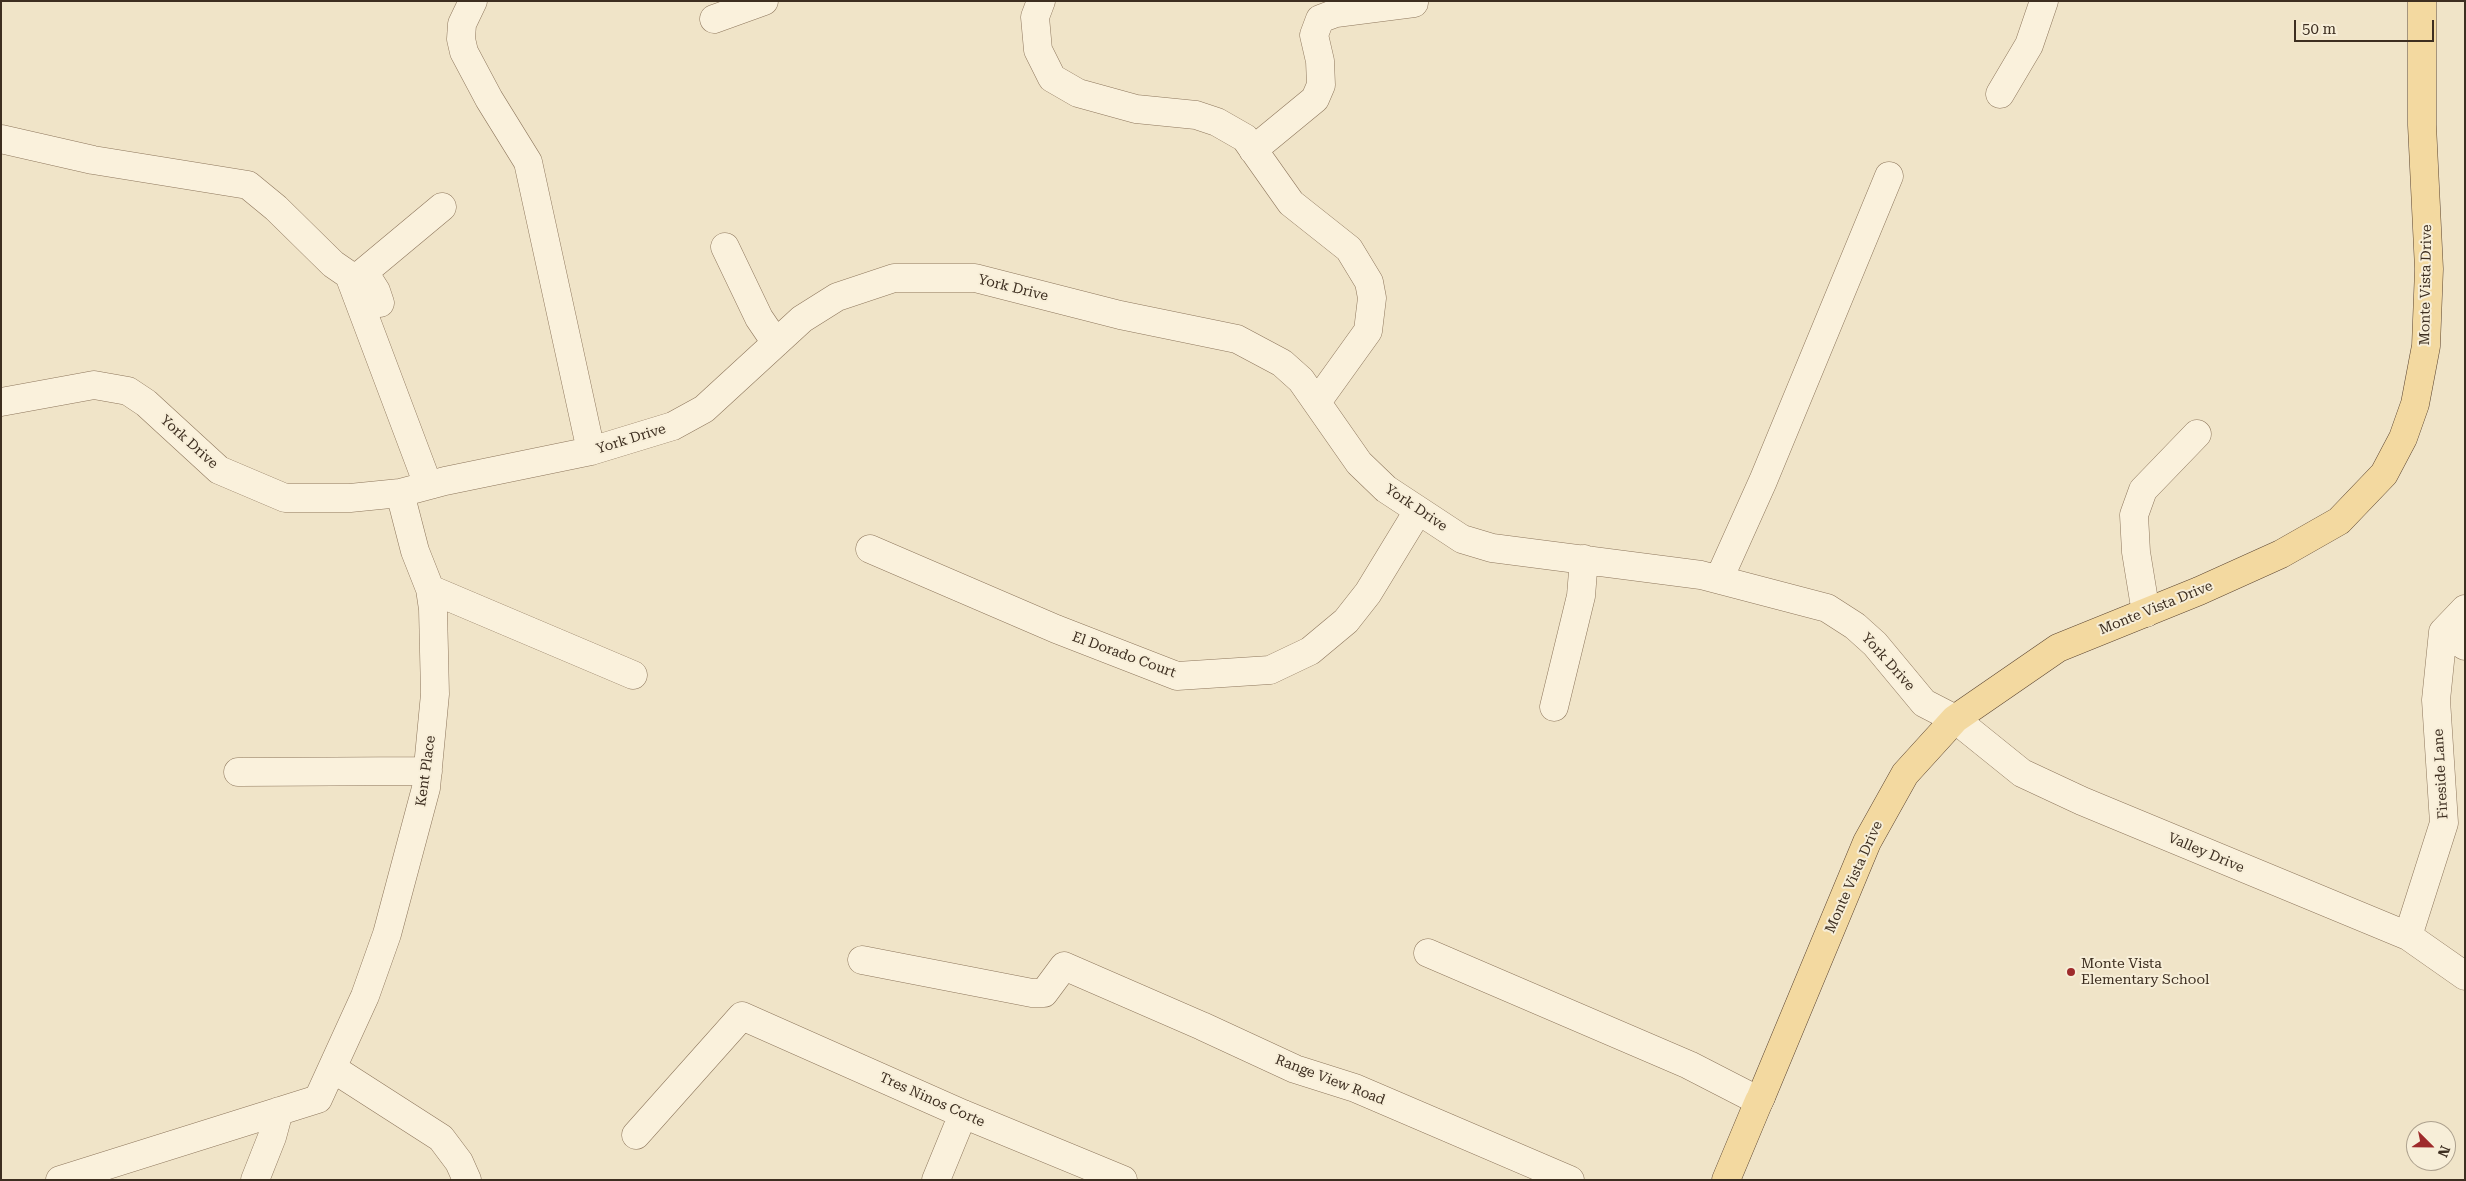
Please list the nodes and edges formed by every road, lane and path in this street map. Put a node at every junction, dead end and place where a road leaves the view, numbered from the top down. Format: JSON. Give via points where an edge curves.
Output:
{"nodes":[{"id":1,"x":473,"y":1,"type":"edge"},
{"id":2,"x":764,"y":1,"type":"edge"},
{"id":3,"x":1020,"y":1,"type":"edge"},
{"id":4,"x":1041,"y":1,"type":"edge"},
{"id":5,"x":2044,"y":1,"type":"edge"},
{"id":6,"x":2422,"y":1,"type":"edge"},
{"id":7,"x":1414,"y":3,"type":"dead end"},
{"id":8,"x":714,"y":19,"type":"dead end"},
{"id":9,"x":1037,"y":35,"type":"junction"},
{"id":10,"x":2000,"y":94,"type":"dead end"},
{"id":11,"x":1,"y":139,"type":"edge"},
{"id":12,"x":1253,"y":150,"type":"junction"},
{"id":13,"x":1889,"y":176,"type":"dead end"},
{"id":14,"x":442,"y":208,"type":"dead end"},
{"id":15,"x":725,"y":247,"type":"dead end"},
{"id":16,"x":776,"y":343,"type":"junction"},
{"id":17,"x":1,"y":402,"type":"edge"},
{"id":18,"x":1317,"y":402,"type":"junction"},
{"id":19,"x":2197,"y":434,"type":"dead end"},
{"id":20,"x":591,"y":451,"type":"junction"},
{"id":21,"x":437,"y":483,"type":"junction"},
{"id":22,"x":400,"y":493,"type":"junction"},
{"id":23,"x":1418,"y":511,"type":"junction"},
{"id":24,"x":870,"y":548,"type":"dead end"},
{"id":25,"x":1584,"y":559,"type":"junction"},
{"id":26,"x":1719,"y":579,"type":"junction"},
{"id":27,"x":430,"y":589,"type":"junction"},
{"id":28,"x":2465,"y":609,"type":"edge"},
{"id":29,"x":2146,"y":612,"type":"junction"},
{"id":30,"x":2454,"y":639,"type":"edge"},
{"id":31,"x":633,"y":675,"type":"dead end"},
{"id":32,"x":1554,"y":707,"type":"dead end"},
{"id":33,"x":1955,"y":719,"type":"junction"},
{"id":34,"x":428,"y":771,"type":"junction"},
{"id":35,"x":238,"y":772,"type":"dead end"},
{"id":36,"x":2408,"y":936,"type":"junction"},
{"id":37,"x":1428,"y":953,"type":"dead end"},
{"id":38,"x":862,"y":960,"type":"dead end"},
{"id":39,"x":2465,"y":976,"type":"edge"},
{"id":40,"x":332,"y":1068,"type":"junction"},
{"id":41,"x":1760,"y":1099,"type":"junction"},
{"id":42,"x":279,"y":1111,"type":"junction"},
{"id":43,"x":963,"y":1114,"type":"junction"},
{"id":44,"x":636,"y":1134,"type":"dead end"},
{"id":45,"x":60,"y":1180,"type":"edge"},
{"id":46,"x":254,"y":1180,"type":"edge"},
{"id":47,"x":467,"y":1180,"type":"edge"},
{"id":48,"x":936,"y":1180,"type":"edge"},
{"id":49,"x":1123,"y":1180,"type":"edge"},
{"id":50,"x":1570,"y":1180,"type":"edge"},
{"id":51,"x":1726,"y":1180,"type":"edge"}],
"edges":[{"from":1,"to":20,"type":"street","via":[[462,24],[464,52],[488,99],[528,162]]},
{"from":2,"to":8,"type":"street"},
{"from":3,"to":9,"type":"street","via":[[1021,19]]},
{"from":4,"to":9,"type":"street","via":[[1035,17]]},
{"from":5,"to":10,"type":"street","via":[[2029,45]]},
{"from":6,"to":29,"type":"main road","name":"Monte Vista Drive","via":[[2422,125],[2429,269],[2426,346],[2415,404],[2403,438],[2384,474],[2339,520],[2281,554]]},
{"from":7,"to":12,"type":"street","via":[[1336,13],[1320,19],[1314,34],[1321,85],[1315,99]]},
{"from":9,"to":12,"type":"street","via":[[1038,50],[1052,78],[1078,93],[1136,109],[1196,115],[1217,122],[1245,138]]},
{"from":11,"to":21,"type":"street","via":[[93,160],[248,185],[349,275]]},
{"from":12,"to":18,"type":"street","via":[[1291,203],[1349,249],[1369,282],[1372,298],[1368,331]]},
{"from":13,"to":26,"type":"street"},
{"from":14,"to":21,"type":"street","via":[[364,272],[376,291]]},
{"from":15,"to":16,"type":"street","via":[[759,318]]},
{"from":16,"to":18,"type":"street","name":"York Drive","via":[[802,319],[838,297],[894,278],[975,278],[1120,315],[1237,340],[1282,363],[1301,380]]},
{"from":16,"to":20,"type":"street","name":"York Drive","via":[[704,409],[673,426]]},
{"from":17,"to":22,"type":"street","name":"York Drive","via":[[94,385],[128,391],[146,403],[219,470],[285,498],[350,498]]},
{"from":18,"to":23,"type":"street","name":"York Drive","via":[[1359,463],[1386,489]]},
{"from":19,"to":29,"type":"street","via":[[2143,490],[2134,515],[2136,552]]},
{"from":20,"to":21,"type":"street","name":"York Drive"},
{"from":21,"to":22,"type":"street","name":"York Drive"},
{"from":22,"to":27,"type":"street","name":"Kent Place","via":[[415,551]]},
{"from":23,"to":24,"type":"street","name":"El Dorado Court","via":[[1368,594],[1346,621],[1310,651],[1270,670],[1177,676],[1056,629]]},
{"from":23,"to":25,"type":"street","name":"York Drive","via":[[1462,539],[1492,548]]},
{"from":25,"to":26,"type":"street","name":"York Drive"},
{"from":25,"to":32,"type":"street","via":[[1580,596]]},
{"from":26,"to":33,"type":"street","name":"York Drive","via":[[1827,608],[1875,644],[1924,703]]},
{"from":27,"to":31,"type":"street"},
{"from":27,"to":34,"type":"street","name":"Kent Place","via":[[435,694]]},
{"from":28,"to":30,"type":"street"},
{"from":29,"to":33,"type":"main road","name":"Monte Vista Drive","via":[[2058,648]]},
{"from":30,"to":36,"type":"street","name":"Fireside Lane","via":[[2436,700],[2444,823]]},
{"from":33,"to":36,"type":"street","name":"Valley Drive","via":[[2022,773]]},
{"from":33,"to":41,"type":"main road","name":"Monte Vista Drive","via":[[1905,774],[1867,842]]},
{"from":34,"to":35,"type":"street"},
{"from":34,"to":40,"type":"street","name":"Kent Place","via":[[387,934],[365,996]]},
{"from":36,"to":39,"type":"street","name":"Valley Drive"},
{"from":37,"to":41,"type":"street","via":[[1688,1064]]},
{"from":38,"to":50,"type":"street","name":"Range View Road","via":[[1032,993],[1044,992],[1064,966],[1295,1069],[1355,1088]]},
{"from":40,"to":42,"type":"street","name":"Kent Place","via":[[318,1099]]},
{"from":40,"to":47,"type":"street","via":[[441,1138],[459,1162]]},
{"from":41,"to":51,"type":"main road","name":"Monte Vista Drive"},
{"from":42,"to":45,"type":"street","name":"Kent Place"},
{"from":42,"to":46,"type":"street"},
{"from":43,"to":44,"type":"street","name":"Tres Ninos Corte","via":[[742,1016]]},
{"from":43,"to":48,"type":"street"},
{"from":43,"to":49,"type":"street","name":"Tres Ninos Corte"}]}
